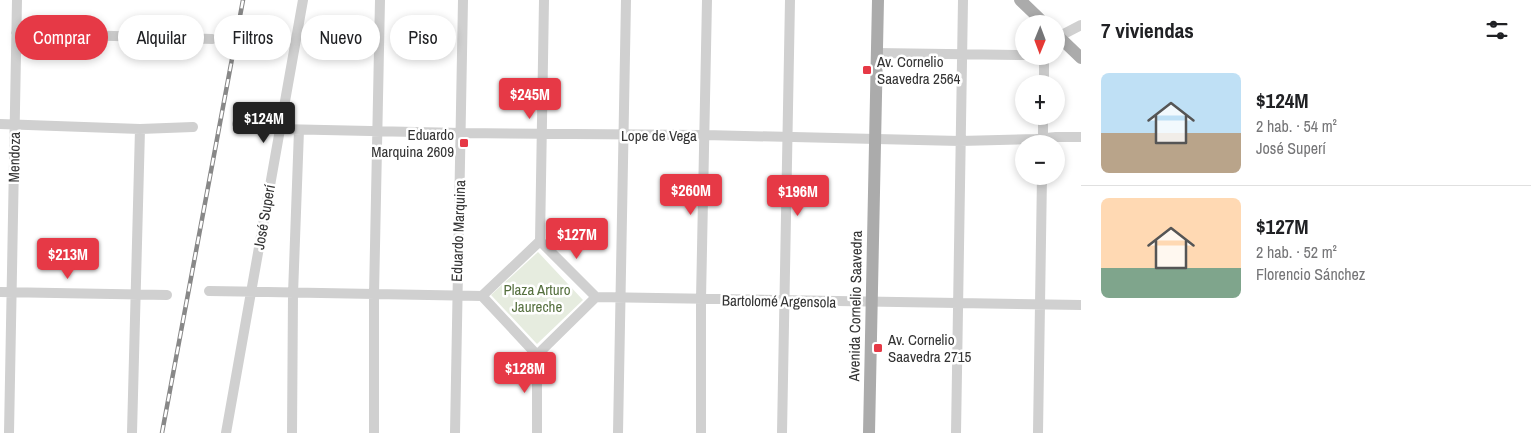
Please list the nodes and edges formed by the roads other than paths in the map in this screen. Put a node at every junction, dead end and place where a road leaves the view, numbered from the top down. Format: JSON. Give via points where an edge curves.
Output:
{"nodes":[{"id":1,"x":17,"y":0,"type":"edge"},
{"id":2,"x":303,"y":0,"type":"edge"},
{"id":3,"x":380,"y":0,"type":"edge"},
{"id":4,"x":463,"y":0,"type":"edge"},
{"id":5,"x":544,"y":0,"type":"edge"},
{"id":6,"x":626,"y":0,"type":"edge"},
{"id":7,"x":707,"y":0,"type":"edge"},
{"id":8,"x":790,"y":0,"type":"edge"},
{"id":9,"x":878,"y":0,"type":"edge"},
{"id":10,"x":962,"y":0,"type":"edge"},
{"id":11,"x":1020,"y":0,"type":"edge"},
{"id":12,"x":17,"y":15,"type":"edge"},
{"id":13,"x":1036,"y":15,"type":"edge"},
{"id":14,"x":1081,"y":25,"type":"edge"},
{"id":15,"x":1065,"y":33,"type":"edge"},
{"id":16,"x":108,"y":36,"type":"edge"},
{"id":17,"x":212,"y":39,"type":"dead end"},
{"id":18,"x":1065,"y":44,"type":"edge"},
{"id":19,"x":876,"y":53,"type":"junction"},
{"id":20,"x":961,"y":55,"type":"junction"},
{"id":21,"x":1015,"y":55,"type":"edge"},
{"id":22,"x":1081,"y":58,"type":"edge"},
{"id":23,"x":15,"y":60,"type":"edge"},
{"id":24,"x":0,"y":124,"type":"edge"},
{"id":25,"x":14,"y":124,"type":"junction"},
{"id":26,"x":237,"y":124,"type":"dead end"},
{"id":27,"x":193,"y":127,"type":"dead end"},
{"id":28,"x":140,"y":129,"type":"junction"},
{"id":29,"x":279,"y":129,"type":"junction"},
{"id":30,"x":299,"y":130,"type":"junction"},
{"id":31,"x":378,"y":132,"type":"junction"},
{"id":32,"x":461,"y":133,"type":"junction"},
{"id":33,"x":542,"y":134,"type":"junction"},
{"id":34,"x":624,"y":135,"type":"junction"},
{"id":35,"x":705,"y":135,"type":"junction"},
{"id":36,"x":1065,"y":136,"type":"edge"},
{"id":37,"x":787,"y":137,"type":"junction"},
{"id":38,"x":1081,"y":137,"type":"edge"},
{"id":39,"x":875,"y":139,"type":"junction"},
{"id":40,"x":960,"y":141,"type":"junction"},
{"id":41,"x":1015,"y":141,"type":"edge"},
{"id":42,"x":1042,"y":185,"type":"edge"},
{"id":43,"x":540,"y":241,"type":"junction"},
{"id":44,"x":208,"y":291,"type":"dead end"},
{"id":45,"x":0,"y":292,"type":"edge"},
{"id":46,"x":11,"y":292,"type":"junction"},
{"id":47,"x":252,"y":292,"type":"junction"},
{"id":48,"x":136,"y":294,"type":"junction"},
{"id":49,"x":293,"y":294,"type":"junction"},
{"id":50,"x":167,"y":295,"type":"dead end"},
{"id":51,"x":374,"y":295,"type":"junction"},
{"id":52,"x":457,"y":296,"type":"junction"},
{"id":53,"x":482,"y":296,"type":"junction"},
{"id":54,"x":596,"y":297,"type":"junction"},
{"id":55,"x":621,"y":298,"type":"junction"},
{"id":56,"x":702,"y":299,"type":"junction"},
{"id":57,"x":784,"y":301,"type":"junction"},
{"id":58,"x":871,"y":302,"type":"junction"},
{"id":59,"x":957,"y":304,"type":"junction"},
{"id":60,"x":1039,"y":305,"type":"junction"},
{"id":61,"x":1081,"y":305,"type":"edge"},
{"id":62,"x":537,"y":355,"type":"junction"},
{"id":63,"x":8,"y":433,"type":"edge"},
{"id":64,"x":132,"y":433,"type":"edge"},
{"id":65,"x":226,"y":433,"type":"edge"},
{"id":66,"x":292,"y":433,"type":"edge"},
{"id":67,"x":374,"y":433,"type":"edge"},
{"id":68,"x":455,"y":433,"type":"edge"},
{"id":69,"x":537,"y":433,"type":"edge"},
{"id":70,"x":618,"y":433,"type":"edge"},
{"id":71,"x":701,"y":433,"type":"edge"},
{"id":72,"x":782,"y":433,"type":"edge"},
{"id":73,"x":869,"y":433,"type":"edge"},
{"id":74,"x":956,"y":433,"type":"edge"},
{"id":75,"x":1038,"y":433,"type":"edge"}],
"edges":[{"from":1,"to":12,"type":"street","name":"Mendoza"},
{"from":2,"to":29,"type":"street","name":"José Superí"},
{"from":3,"to":31,"type":"street"},
{"from":4,"to":32,"type":"street","name":"Eduardo Marquina"},
{"from":5,"to":33,"type":"street"},
{"from":6,"to":34,"type":"street"},
{"from":7,"to":35,"type":"street"},
{"from":8,"to":37,"type":"street"},
{"from":9,"to":19,"type":"main road","name":"Avenida Cornelio Saavedra"},
{"from":10,"to":20,"type":"street"},
{"from":11,"to":13,"type":"main road"},
{"from":14,"to":15,"type":"street"},
{"from":16,"to":17,"type":"street"},
{"from":18,"to":22,"type":"main road"},
{"from":19,"to":20,"type":"street"},
{"from":19,"to":39,"type":"main road","name":"Avenida Cornelio Saavedra"},
{"from":20,"to":21,"type":"street"},
{"from":20,"to":40,"type":"street"},
{"from":23,"to":25,"type":"street","name":"Mendoza"},
{"from":24,"to":25,"type":"street"},
{"from":25,"to":28,"type":"street"},
{"from":25,"to":46,"type":"street","name":"Mendoza"},
{"from":26,"to":29,"type":"street","name":"Lope de Vega"},
{"from":27,"to":28,"type":"street"},
{"from":28,"to":48,"type":"street"},
{"from":29,"to":30,"type":"street","name":"Lope de Vega"},
{"from":29,"to":47,"type":"street","name":"José Superí"},
{"from":30,"to":31,"type":"street","name":"Lope de Vega"},
{"from":30,"to":49,"type":"street"},
{"from":31,"to":32,"type":"street","name":"Lope de Vega"},
{"from":31,"to":51,"type":"street"},
{"from":32,"to":33,"type":"street","name":"Lope de Vega"},
{"from":32,"to":52,"type":"street","name":"Eduardo Marquina"},
{"from":33,"to":34,"type":"street","name":"Lope de Vega"},
{"from":33,"to":43,"type":"street"},
{"from":34,"to":35,"type":"street","name":"Lope de Vega"},
{"from":34,"to":55,"type":"street"},
{"from":35,"to":37,"type":"street","name":"Lope de Vega"},
{"from":35,"to":56,"type":"street"},
{"from":36,"to":38,"type":"street","name":"Lope de Vega"},
{"from":37,"to":39,"type":"street","name":"Lope de Vega"},
{"from":37,"to":57,"type":"street"},
{"from":39,"to":40,"type":"street","name":"Lope de Vega"},
{"from":39,"to":58,"type":"main road","name":"Avenida Cornelio Saavedra"},
{"from":40,"to":41,"type":"street","name":"Lope de Vega"},
{"from":40,"to":59,"type":"street"},
{"from":42,"to":60,"type":"street"},
{"from":43,"to":53,"type":"street"},
{"from":43,"to":54,"type":"street"},
{"from":44,"to":47,"type":"street"},
{"from":45,"to":46,"type":"street"},
{"from":46,"to":48,"type":"street"},
{"from":46,"to":63,"type":"street","name":"Mendoza"},
{"from":47,"to":49,"type":"street"},
{"from":47,"to":65,"type":"street","name":"José Superí"},
{"from":48,"to":50,"type":"street"},
{"from":48,"to":64,"type":"street"},
{"from":49,"to":51,"type":"street"},
{"from":49,"to":66,"type":"street"},
{"from":51,"to":52,"type":"street"},
{"from":51,"to":67,"type":"street"},
{"from":52,"to":53,"type":"street"},
{"from":52,"to":68,"type":"street","name":"Eduardo Marquina"},
{"from":53,"to":62,"type":"street"},
{"from":54,"to":55,"type":"street","name":"Bartolomé Argensola"},
{"from":54,"to":62,"type":"street"},
{"from":55,"to":56,"type":"street","name":"Bartolomé Argensola"},
{"from":55,"to":70,"type":"street"},
{"from":56,"to":57,"type":"street","name":"Bartolomé Argensola"},
{"from":56,"to":71,"type":"street"},
{"from":57,"to":58,"type":"street","name":"Bartolomé Argensola"},
{"from":57,"to":72,"type":"street"},
{"from":58,"to":59,"type":"street","name":"Bartolomé Argensola"},
{"from":58,"to":73,"type":"main road","name":"Avenida Cornelio Saavedra"},
{"from":59,"to":60,"type":"street","name":"Bartolomé Argensola"},
{"from":59,"to":74,"type":"street"},
{"from":60,"to":61,"type":"street","name":"Bartolomé Argensola"},
{"from":60,"to":75,"type":"street"},
{"from":62,"to":69,"type":"street"}]}
